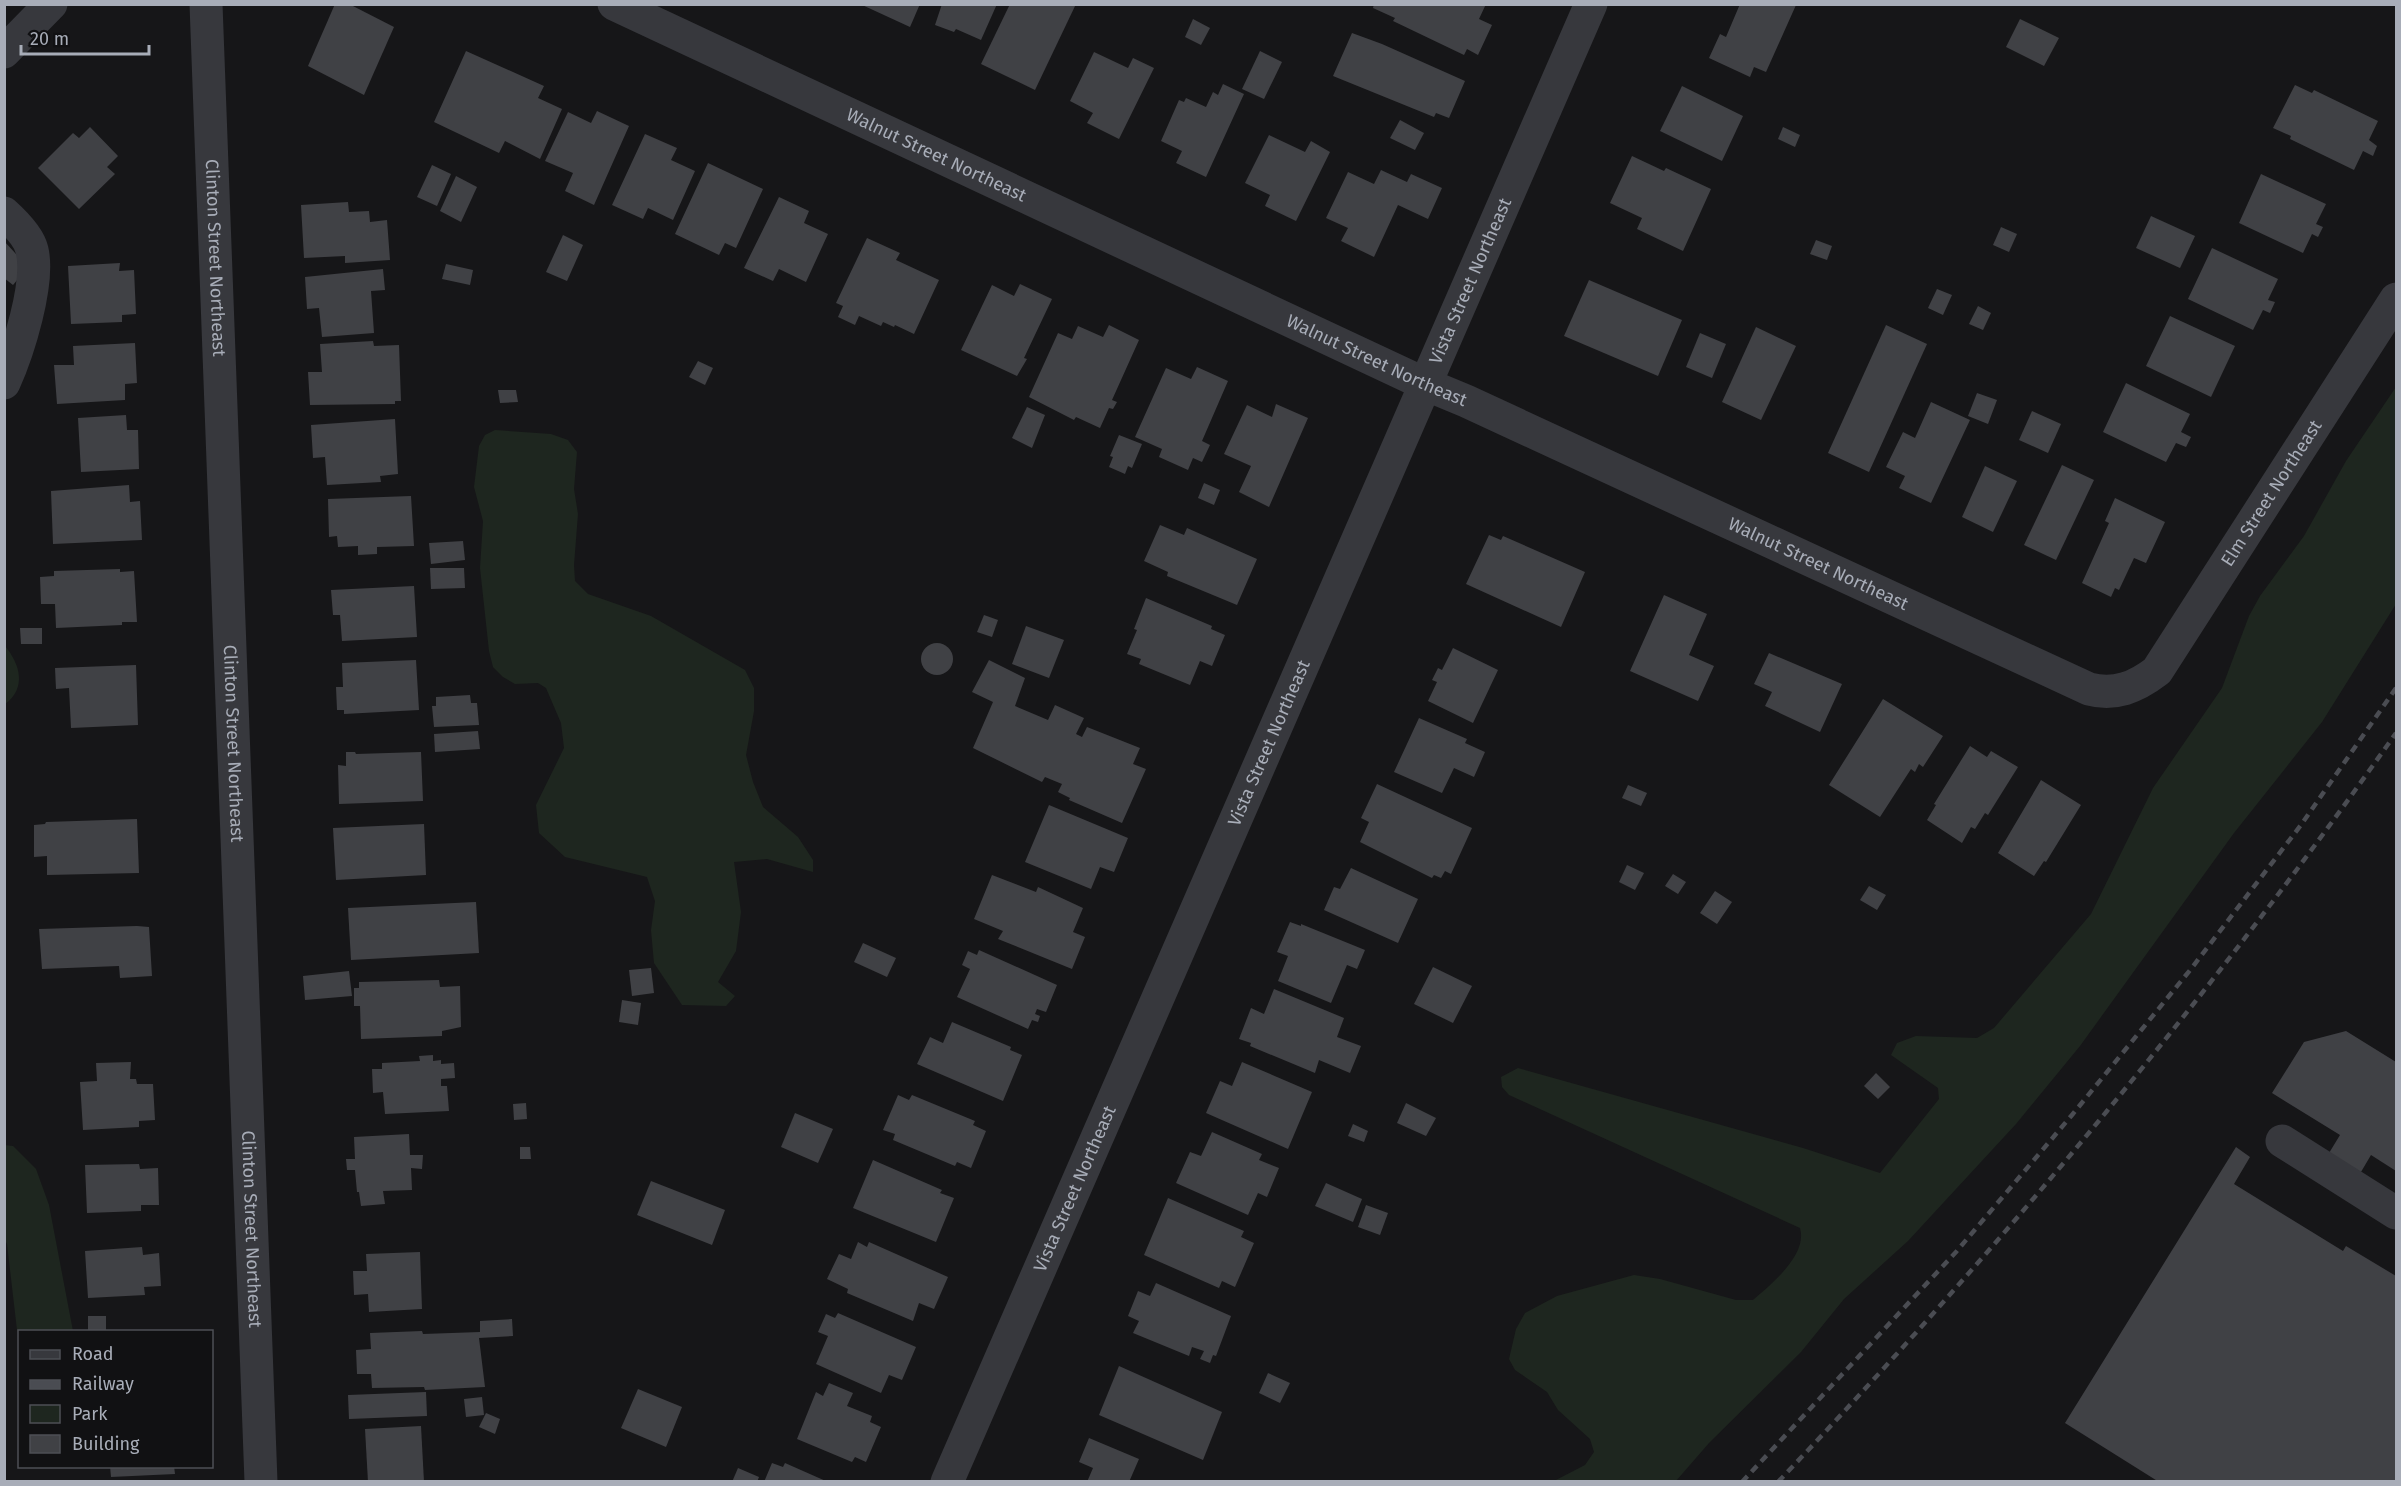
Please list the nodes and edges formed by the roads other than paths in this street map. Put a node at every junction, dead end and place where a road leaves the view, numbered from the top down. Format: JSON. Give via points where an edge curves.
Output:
{"nodes":[{"id":1,"x":51,"y":4,"type":"edge"},
{"id":2,"x":206,"y":4,"type":"edge"},
{"id":3,"x":614,"y":4,"type":"edge"},
{"id":4,"x":1591,"y":4,"type":"edge"},
{"id":5,"x":4,"y":52,"type":"edge"},
{"id":6,"x":4,"y":213,"type":"edge"},
{"id":7,"x":2397,"y":299,"type":"edge"},
{"id":8,"x":4,"y":383,"type":"edge"},
{"id":9,"x":1425,"y":384,"type":"junction"},
{"id":10,"x":2143,"y":682,"type":"joint"},
{"id":11,"x":2282,"y":1141,"type":"dead end"},
{"id":12,"x":2397,"y":1213,"type":"edge"},
{"id":13,"x":261,"y":1482,"type":"edge"},
{"id":14,"x":947,"y":1482,"type":"edge"}],
"edges":[{"from":1,"to":5,"type":"street"},
{"from":2,"to":13,"type":"street","name":"Clinton Street Northeast"},
{"from":3,"to":9,"type":"street","name":"Walnut Street Northeast"},
{"from":4,"to":9,"type":"street","name":"Vista Street Northeast"},
{"from":6,"to":8,"type":"street","via":[[32,248],[35,277],[13,364]]},
{"from":7,"to":10,"type":"street","name":"Elm Street Northeast","via":[[2157,671]]},
{"from":9,"to":10,"type":"street","name":"Walnut Street Northeast","via":[[2089,688],[2102,692],[2129,689]]},
{"from":9,"to":14,"type":"street","name":"Vista Street Northeast"},
{"from":11,"to":12,"type":"street"}]}
